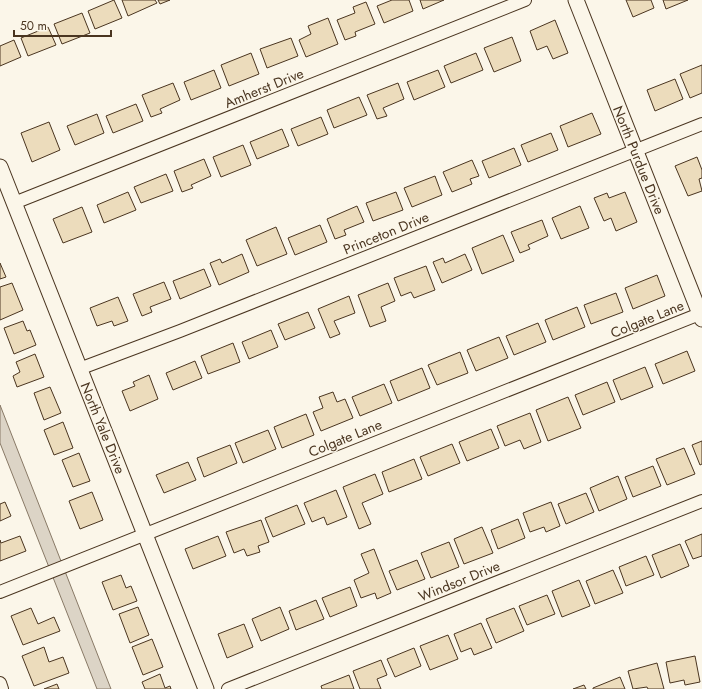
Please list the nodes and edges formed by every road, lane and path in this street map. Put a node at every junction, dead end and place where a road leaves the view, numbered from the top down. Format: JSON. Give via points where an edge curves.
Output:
{"nodes":[{"id":1,"x":525,"y":0,"type":"edge"},
{"id":2,"x":576,"y":0,"type":"edge"},
{"id":3,"x":702,"y":124,"type":"edge"},
{"id":4,"x":635,"y":151,"type":"junction"},
{"id":5,"x":0,"y":167,"type":"edge"},
{"id":6,"x":14,"y":203,"type":"junction"},
{"id":7,"x":701,"y":315,"type":"edge"},
{"id":8,"x":80,"y":369,"type":"junction"},
{"id":9,"x":702,"y":501,"type":"edge"},
{"id":10,"x":144,"y":534,"type":"junction"},
{"id":11,"x":0,"y":592,"type":"edge"},
{"id":12,"x":0,"y":683,"type":"edge"},
{"id":13,"x":2,"y":689,"type":"edge"},
{"id":14,"x":206,"y":689,"type":"edge"},
{"id":15,"x":228,"y":689,"type":"edge"}],
"edges":[{"from":1,"to":6,"type":"street","name":"Amherst Drive"},
{"from":2,"to":4,"type":"street","name":"North Purdue Drive"},
{"from":3,"to":4,"type":"street","name":"Princeton Drive"},
{"from":4,"to":7,"type":"street","name":"North Purdue Drive"},
{"from":4,"to":8,"type":"street","name":"Princeton Drive"},
{"from":5,"to":6,"type":"street","name":"North Yale Drive"},
{"from":6,"to":8,"type":"street","name":"North Yale Drive"},
{"from":7,"to":10,"type":"street","name":"Colgate Lane"},
{"from":8,"to":10,"type":"street","name":"North Yale Drive"},
{"from":9,"to":15,"type":"street","name":"Windsor Drive"},
{"from":10,"to":11,"type":"street","name":"Colgate Lane"},
{"from":10,"to":14,"type":"street","name":"North Yale Drive"},
{"from":12,"to":13,"type":"street"}]}
